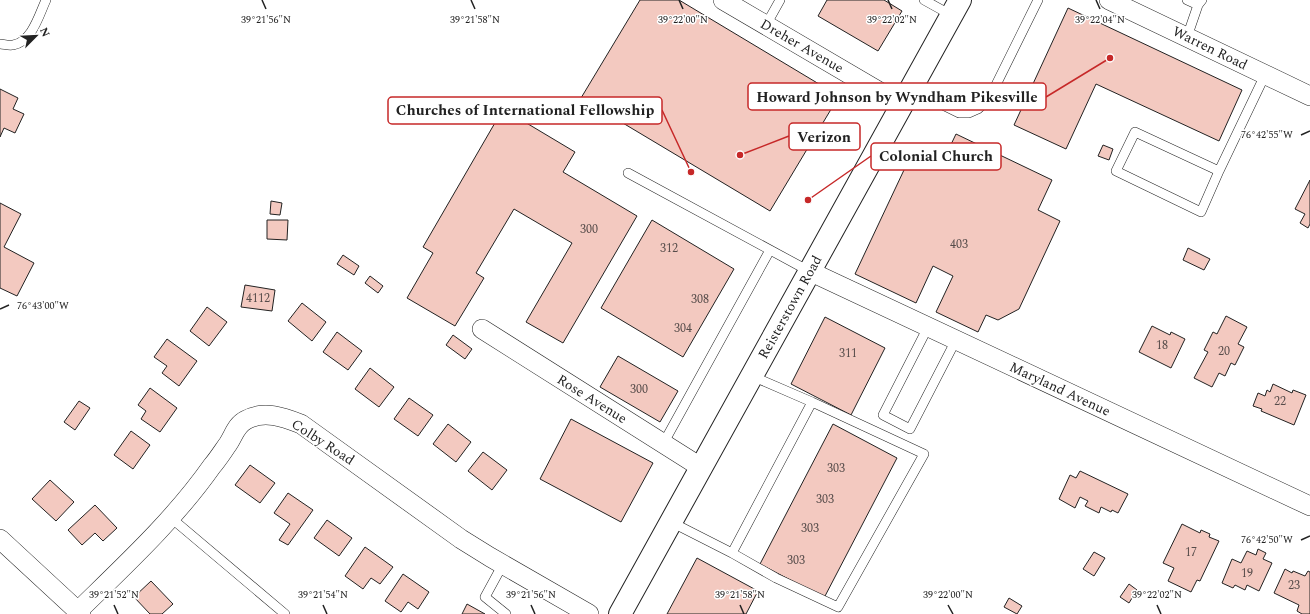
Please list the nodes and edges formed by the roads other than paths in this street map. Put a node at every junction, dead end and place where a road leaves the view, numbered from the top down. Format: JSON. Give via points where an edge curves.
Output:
{"nodes":[{"id":1,"x":46,"y":0,"type":"edge"},
{"id":2,"x":723,"y":0,"type":"edge"},
{"id":3,"x":780,"y":0,"type":"edge"},
{"id":4,"x":924,"y":0,"type":"edge"},
{"id":5,"x":1038,"y":0,"type":"edge"},
{"id":6,"x":1109,"y":0,"type":"edge"},
{"id":7,"x":1187,"y":0,"type":"edge"},
{"id":8,"x":1200,"y":3,"type":"edge"},
{"id":9,"x":956,"y":8,"type":"edge"},
{"id":10,"x":766,"y":25,"type":"junction"},
{"id":11,"x":1187,"y":37,"type":"junction"},
{"id":12,"x":0,"y":44,"type":"edge"},
{"id":13,"x":1265,"y":75,"type":"junction"},
{"id":14,"x":1310,"y":96,"type":"edge"},
{"id":15,"x":906,"y":97,"type":"junction"},
{"id":16,"x":1219,"y":172,"type":"junction"},
{"id":17,"x":628,"y":173,"type":"dead end"},
{"id":18,"x":770,"y":250,"type":"junction"},
{"id":19,"x":810,"y":271,"type":"junction"},
{"id":20,"x":928,"y":327,"type":"junction"},
{"id":21,"x":482,"y":329,"type":"dead end"},
{"id":22,"x":956,"y":340,"type":"junction"},
{"id":23,"x":752,"y":376,"type":"junction"},
{"id":24,"x":812,"y":402,"type":"junction"},
{"id":25,"x":663,"y":444,"type":"junction"},
{"id":26,"x":702,"y":468,"type":"junction"},
{"id":27,"x":1310,"y":506,"type":"edge"},
{"id":28,"x":170,"y":517,"type":"junction"},
{"id":29,"x":672,"y":522,"type":"junction"},
{"id":30,"x":0,"y":539,"type":"edge"},
{"id":31,"x":732,"y":553,"type":"junction"},
{"id":32,"x":503,"y":564,"type":"junction"},
{"id":33,"x":80,"y":612,"type":"edge"},
{"id":34,"x":285,"y":614,"type":"edge"},
{"id":35,"x":506,"y":614,"type":"edge"},
{"id":36,"x":589,"y":614,"type":"edge"},
{"id":37,"x":620,"y":614,"type":"edge"}],
"edges":[{"from":1,"to":12,"type":"lane","via":[[32,31],[23,41],[12,45]]},
{"from":2,"to":10,"type":"street","name":"Dreher Avenue"},
{"from":3,"to":10,"type":"lane"},
{"from":4,"to":9,"type":"lane"},
{"from":5,"to":15,"type":"lane","via":[[989,99],[978,109],[959,113]]},
{"from":6,"to":11,"type":"street","name":"Warren Road"},
{"from":7,"to":8,"type":"lane"},
{"from":8,"to":11,"type":"lane"},
{"from":9,"to":15,"type":"main road","name":"Reisterstown Road"},
{"from":10,"to":15,"type":"street","name":"Dreher Avenue"},
{"from":11,"to":13,"type":"street","name":"Warren Road"},
{"from":13,"to":14,"type":"street","name":"Warren Road"},
{"from":13,"to":16,"type":"lane"},
{"from":15,"to":19,"type":"main road","name":"Reisterstown Road"},
{"from":16,"to":16,"type":"lane","via":[[1135,132],[1116,171],[1200,212]]},
{"from":17,"to":18,"type":"lane"},
{"from":18,"to":19,"type":"lane"},
{"from":18,"to":25,"type":"lane"},
{"from":19,"to":20,"type":"street","name":"Maryland Avenue"},
{"from":19,"to":23,"type":"main road","name":"Reisterstown Road"},
{"from":20,"to":22,"type":"street","name":"Maryland Avenue"},
{"from":20,"to":22,"type":"lane","via":[[883,415],[910,429]]},
{"from":21,"to":25,"type":"street","name":"Rose Avenue"},
{"from":22,"to":27,"type":"street","name":"Maryland Avenue"},
{"from":23,"to":24,"type":"lane"},
{"from":23,"to":26,"type":"main road","name":"Reisterstown Road"},
{"from":24,"to":31,"type":"lane"},
{"from":24,"to":31,"type":"lane","via":[[924,454],[838,607],[776,578]]},
{"from":25,"to":26,"type":"street","name":"Rose Avenue"},
{"from":26,"to":29,"type":"main road","name":"Reisterstown Road"},
{"from":28,"to":32,"type":"street","name":"Colby Road","via":[[204,478],[229,443],[235,429],[245,420],[258,415],[271,415],[301,424],[461,538]]},
{"from":28,"to":33,"type":"street","name":"Colby Road"},
{"from":28,"to":34,"type":"lane"},
{"from":29,"to":31,"type":"lane"},
{"from":29,"to":37,"type":"main road","name":"Reisterstown Road"},
{"from":30,"to":33,"type":"street"},
{"from":32,"to":35,"type":"lane","via":[[485,596]]},
{"from":32,"to":36,"type":"street","name":"Colby Road"}]}
